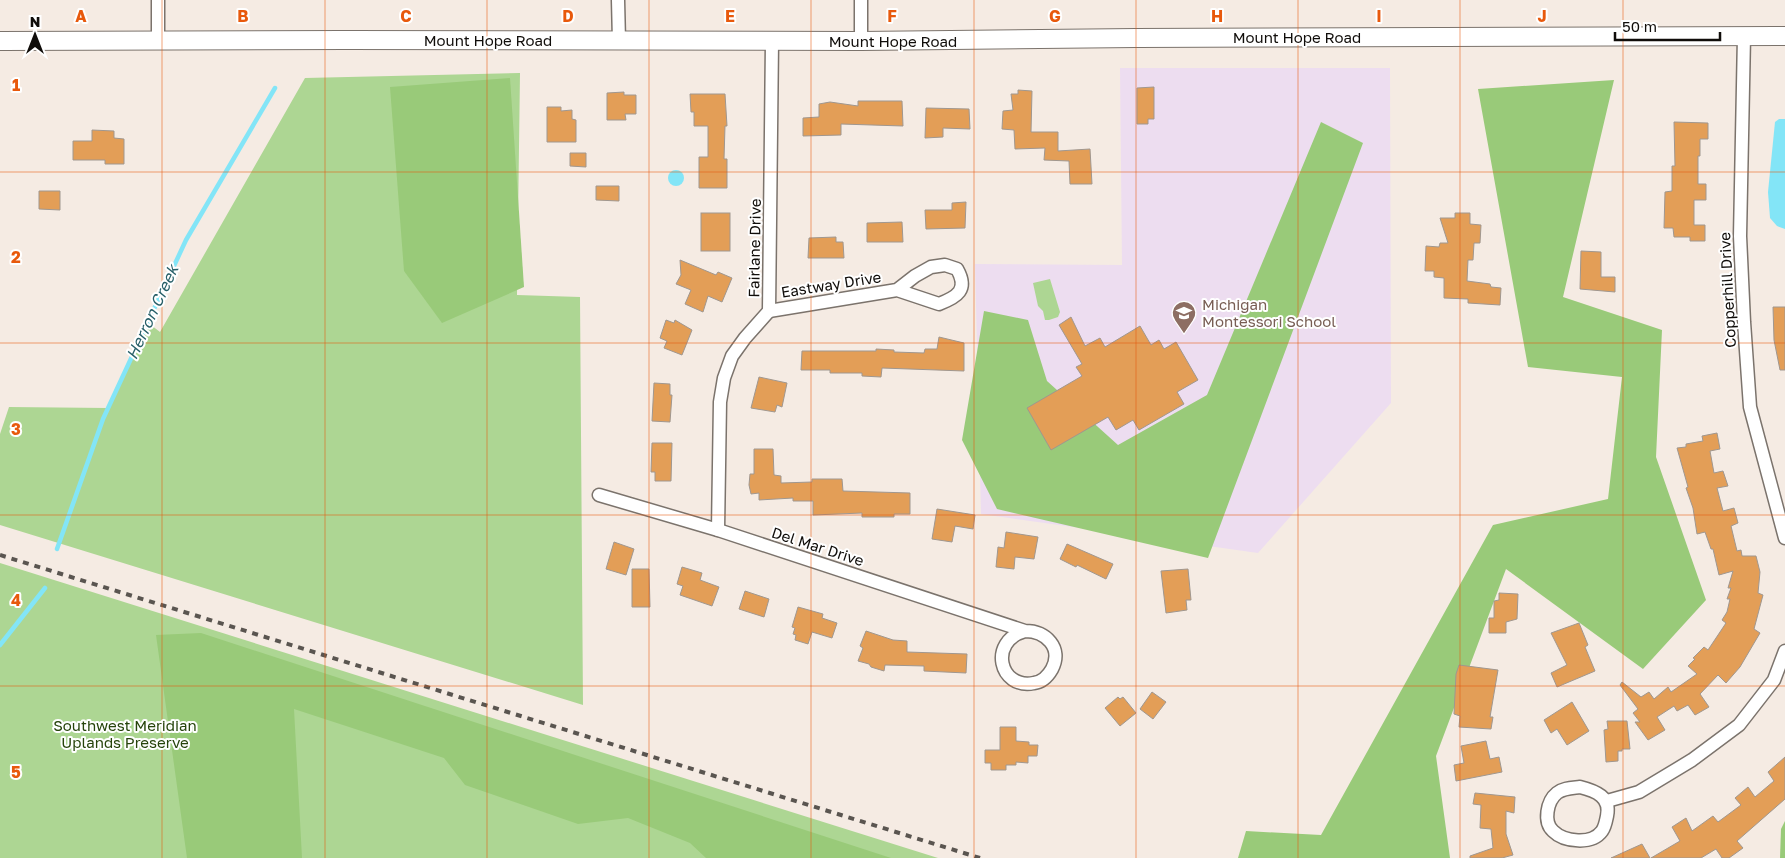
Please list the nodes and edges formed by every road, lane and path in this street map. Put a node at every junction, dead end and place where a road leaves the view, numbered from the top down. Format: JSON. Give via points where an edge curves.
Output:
{"nodes":[{"id":1,"x":158,"y":0,"type":"edge"},
{"id":2,"x":618,"y":0,"type":"edge"},
{"id":3,"x":861,"y":0,"type":"edge"},
{"id":4,"x":1744,"y":36,"type":"junction"},
{"id":5,"x":1785,"y":36,"type":"edge"},
{"id":6,"x":0,"y":41,"type":"edge"},
{"id":7,"x":158,"y":41,"type":"junction"},
{"id":8,"x":618,"y":41,"type":"junction"},
{"id":9,"x":772,"y":41,"type":"junction"},
{"id":10,"x":861,"y":41,"type":"junction"},
{"id":11,"x":897,"y":290,"type":"junction"},
{"id":12,"x":770,"y":311,"type":"junction"},
{"id":13,"x":600,"y":495,"type":"dead end"},
{"id":14,"x":718,"y":530,"type":"junction"},
{"id":15,"x":1785,"y":538,"type":"edge"},
{"id":16,"x":1025,"y":631,"type":"junction"},
{"id":17,"x":1785,"y":651,"type":"edge"},
{"id":18,"x":1606,"y":801,"type":"junction"}],
"edges":[{"from":1,"to":7,"type":"street"},
{"from":2,"to":8,"type":"street"},
{"from":3,"to":10,"type":"street"},
{"from":4,"to":5,"type":"street","name":"Mount Hope Road"},
{"from":4,"to":10,"type":"street","name":"Mount Hope Road"},
{"from":4,"to":15,"type":"street","name":"Copperhill Drive","via":[[1740,236],[1750,407]]},
{"from":6,"to":7,"type":"street","name":"Mount Hope Road"},
{"from":7,"to":8,"type":"street","name":"Mount Hope Road"},
{"from":8,"to":9,"type":"street","name":"Mount Hope Road"},
{"from":9,"to":10,"type":"street","name":"Mount Hope Road"},
{"from":9,"to":12,"type":"street","name":"Fairlane Drive"},
{"from":11,"to":11,"type":"street","name":"Eastway Drive","via":[[939,304],[954,298],[960,291],[961,276],[957,269],[946,265],[931,267]]},
{"from":11,"to":12,"type":"street","name":"Eastway Drive"},
{"from":12,"to":14,"type":"street","name":"Fairlane Drive","via":[[732,356],[724,378],[720,402]]},
{"from":13,"to":14,"type":"street","name":"Del Mar Drive"},
{"from":14,"to":16,"type":"street","name":"Del Mar Drive"},
{"from":16,"to":16,"type":"street","name":"Del Mar Drive","via":[[1006,643],[1002,664],[1017,682],[1032,684],[1051,672],[1055,658],[1046,637]]},
{"from":17,"to":18,"type":"street","via":[[1774,680],[1739,725],[1692,760],[1639,792]]},
{"from":18,"to":18,"type":"street","via":[[1592,790],[1580,787],[1565,789],[1558,792],[1549,805],[1548,824],[1553,832],[1568,841],[1596,835],[1602,832],[1605,823]]}]}
